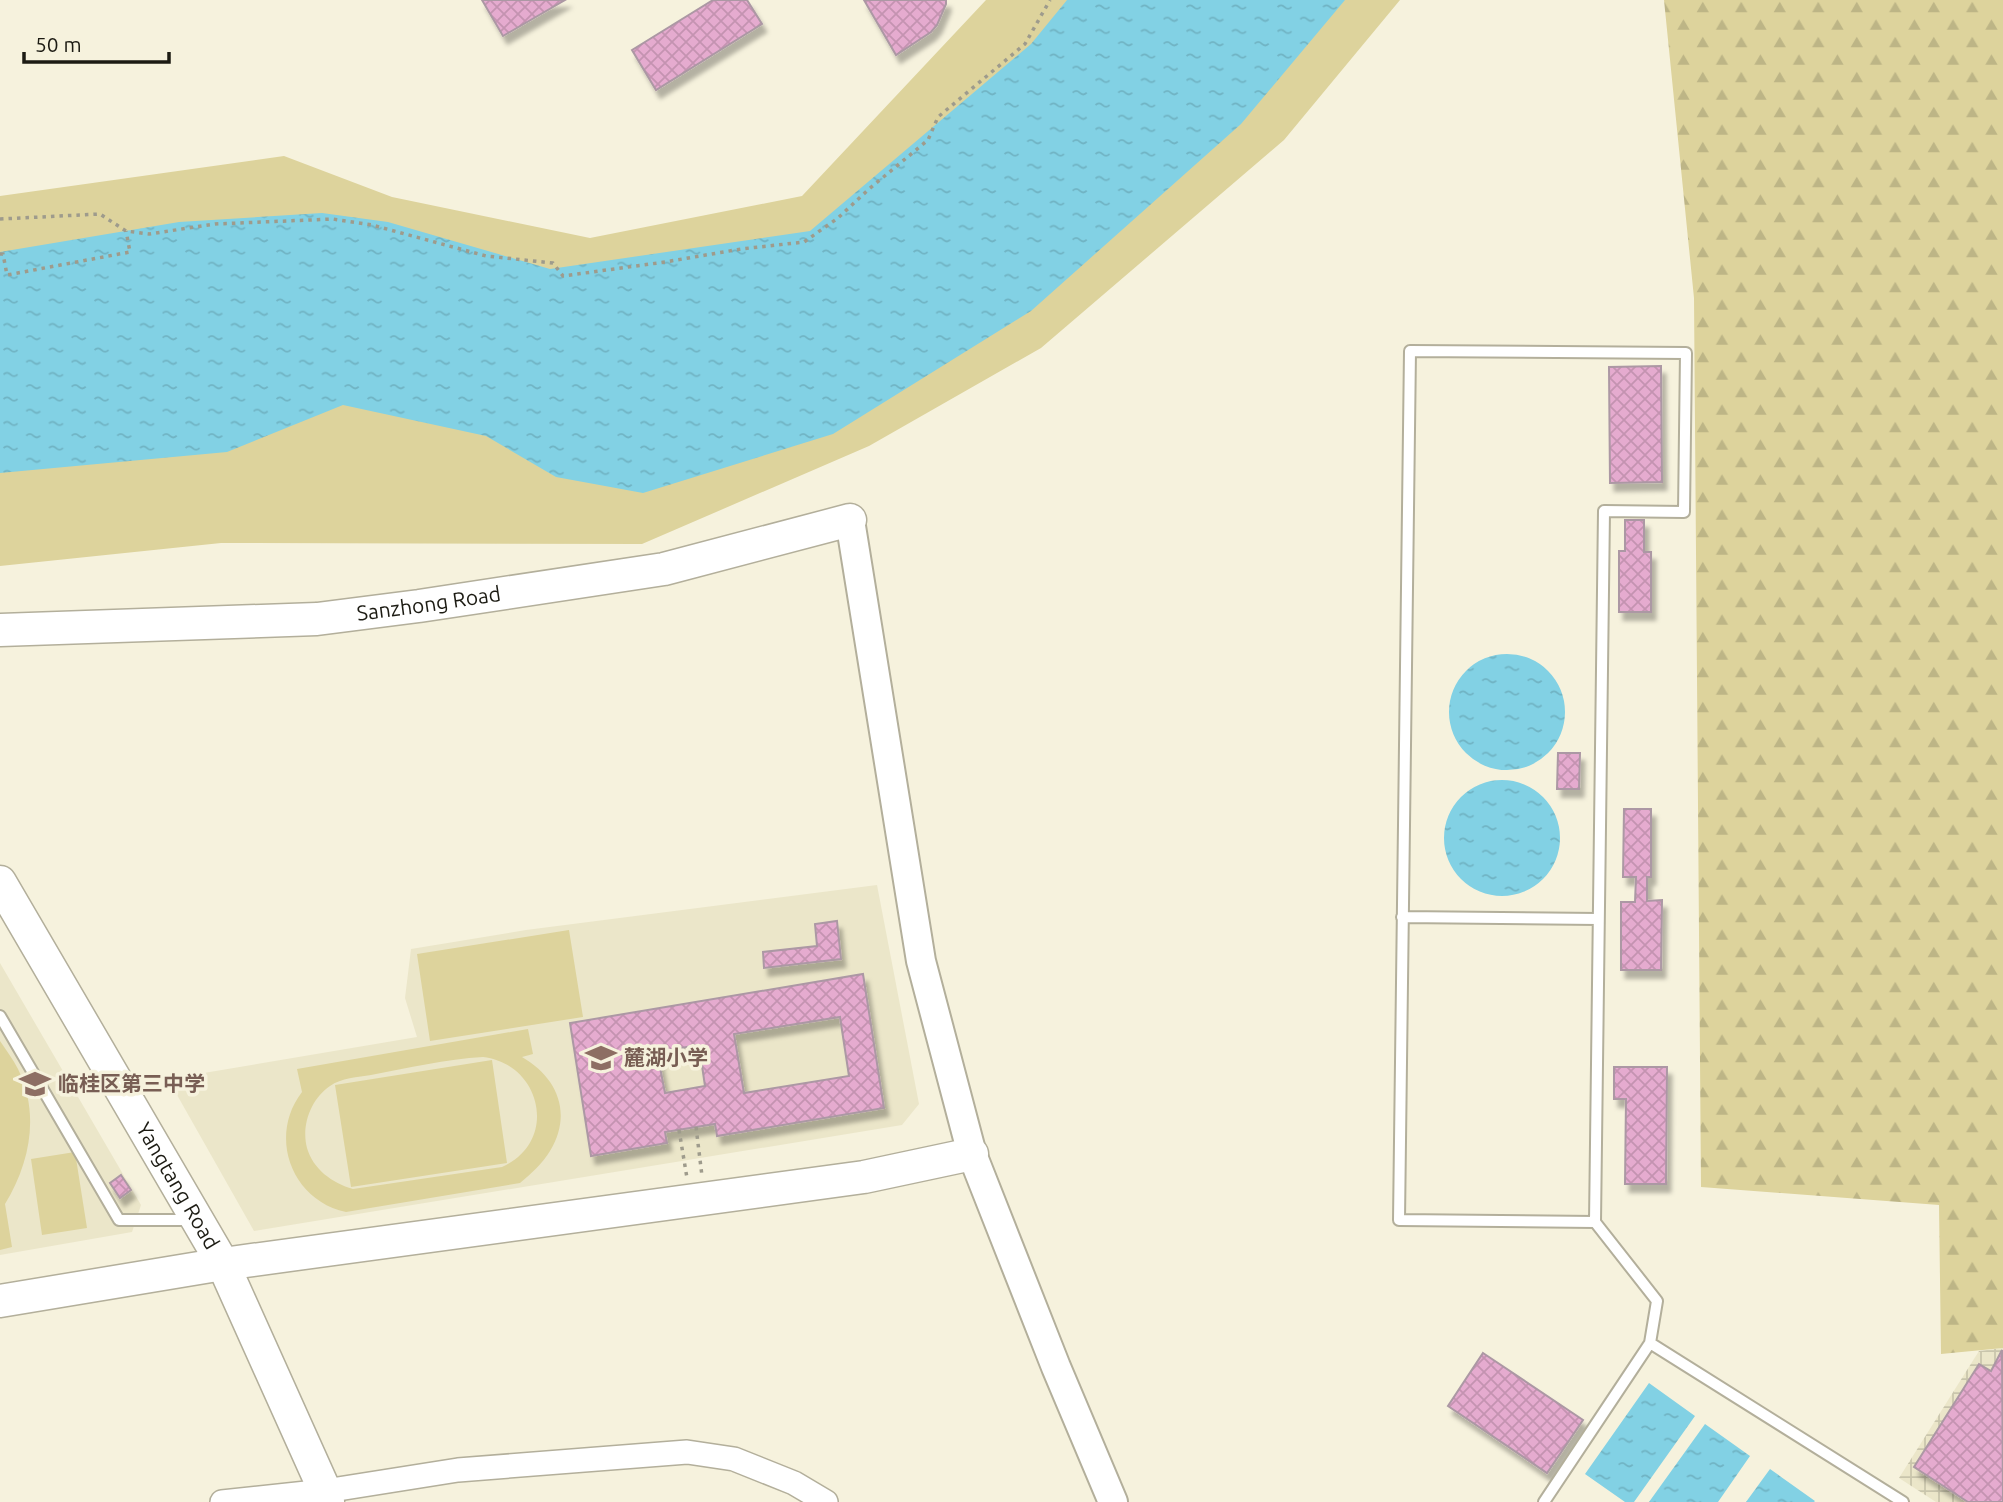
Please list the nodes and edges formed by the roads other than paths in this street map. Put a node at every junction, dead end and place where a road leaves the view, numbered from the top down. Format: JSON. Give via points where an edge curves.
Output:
{"nodes":[{"id":1,"x":850,"y":520,"type":"joint"},
{"id":2,"x":0,"y":630,"type":"edge"},
{"id":3,"x":0,"y":883,"type":"edge"},
{"id":4,"x":1402,"y":917,"type":"junction"},
{"id":5,"x":1598,"y":919,"type":"junction"},
{"id":6,"x":0,"y":1016,"type":"edge"},
{"id":7,"x":972,"y":1154,"type":"junction"},
{"id":8,"x":197,"y":1220,"type":"junction"},
{"id":9,"x":1595,"y":1222,"type":"junction"},
{"id":10,"x":223,"y":1264,"type":"junction"},
{"id":11,"x":0,"y":1301,"type":"edge"},
{"id":12,"x":1650,"y":1343,"type":"junction"},
{"id":13,"x":327,"y":1496,"type":"edge"},
{"id":14,"x":222,"y":1502,"type":"edge"},
{"id":15,"x":826,"y":1502,"type":"edge"},
{"id":16,"x":1113,"y":1502,"type":"edge"},
{"id":17,"x":1544,"y":1502,"type":"edge"},
{"id":18,"x":1903,"y":1502,"type":"edge"}],
"edges":[{"from":1,"to":2,"type":"main road","name":"Sanzhong Road","via":[[664,569],[317,619]]},
{"from":1,"to":7,"type":"street","via":[[921,961]]},
{"from":3,"to":8,"type":"main road","name":"Yangtang Road"},
{"from":4,"to":5,"type":"lane"},
{"from":4,"to":5,"type":"lane","via":[[1410,351],[1686,353],[1684,512],[1604,511]]},
{"from":4,"to":9,"type":"lane","via":[[1399,1220]]},
{"from":5,"to":9,"type":"lane"},
{"from":6,"to":8,"type":"lane","via":[[119,1220]]},
{"from":7,"to":10,"type":"main road","via":[[864,1177]]},
{"from":7,"to":16,"type":"street"},
{"from":8,"to":10,"type":"main road","name":"Yangtang Road"},
{"from":9,"to":12,"type":"lane","via":[[1657,1301]]},
{"from":10,"to":11,"type":"main road"},
{"from":10,"to":13,"type":"main road","name":"Yangtang Road"},
{"from":12,"to":17,"type":"lane"},
{"from":12,"to":18,"type":"lane"},
{"from":13,"to":14,"type":"street"},
{"from":13,"to":15,"type":"street","via":[[458,1470],[687,1452],[734,1459],[794,1483]]}]}
